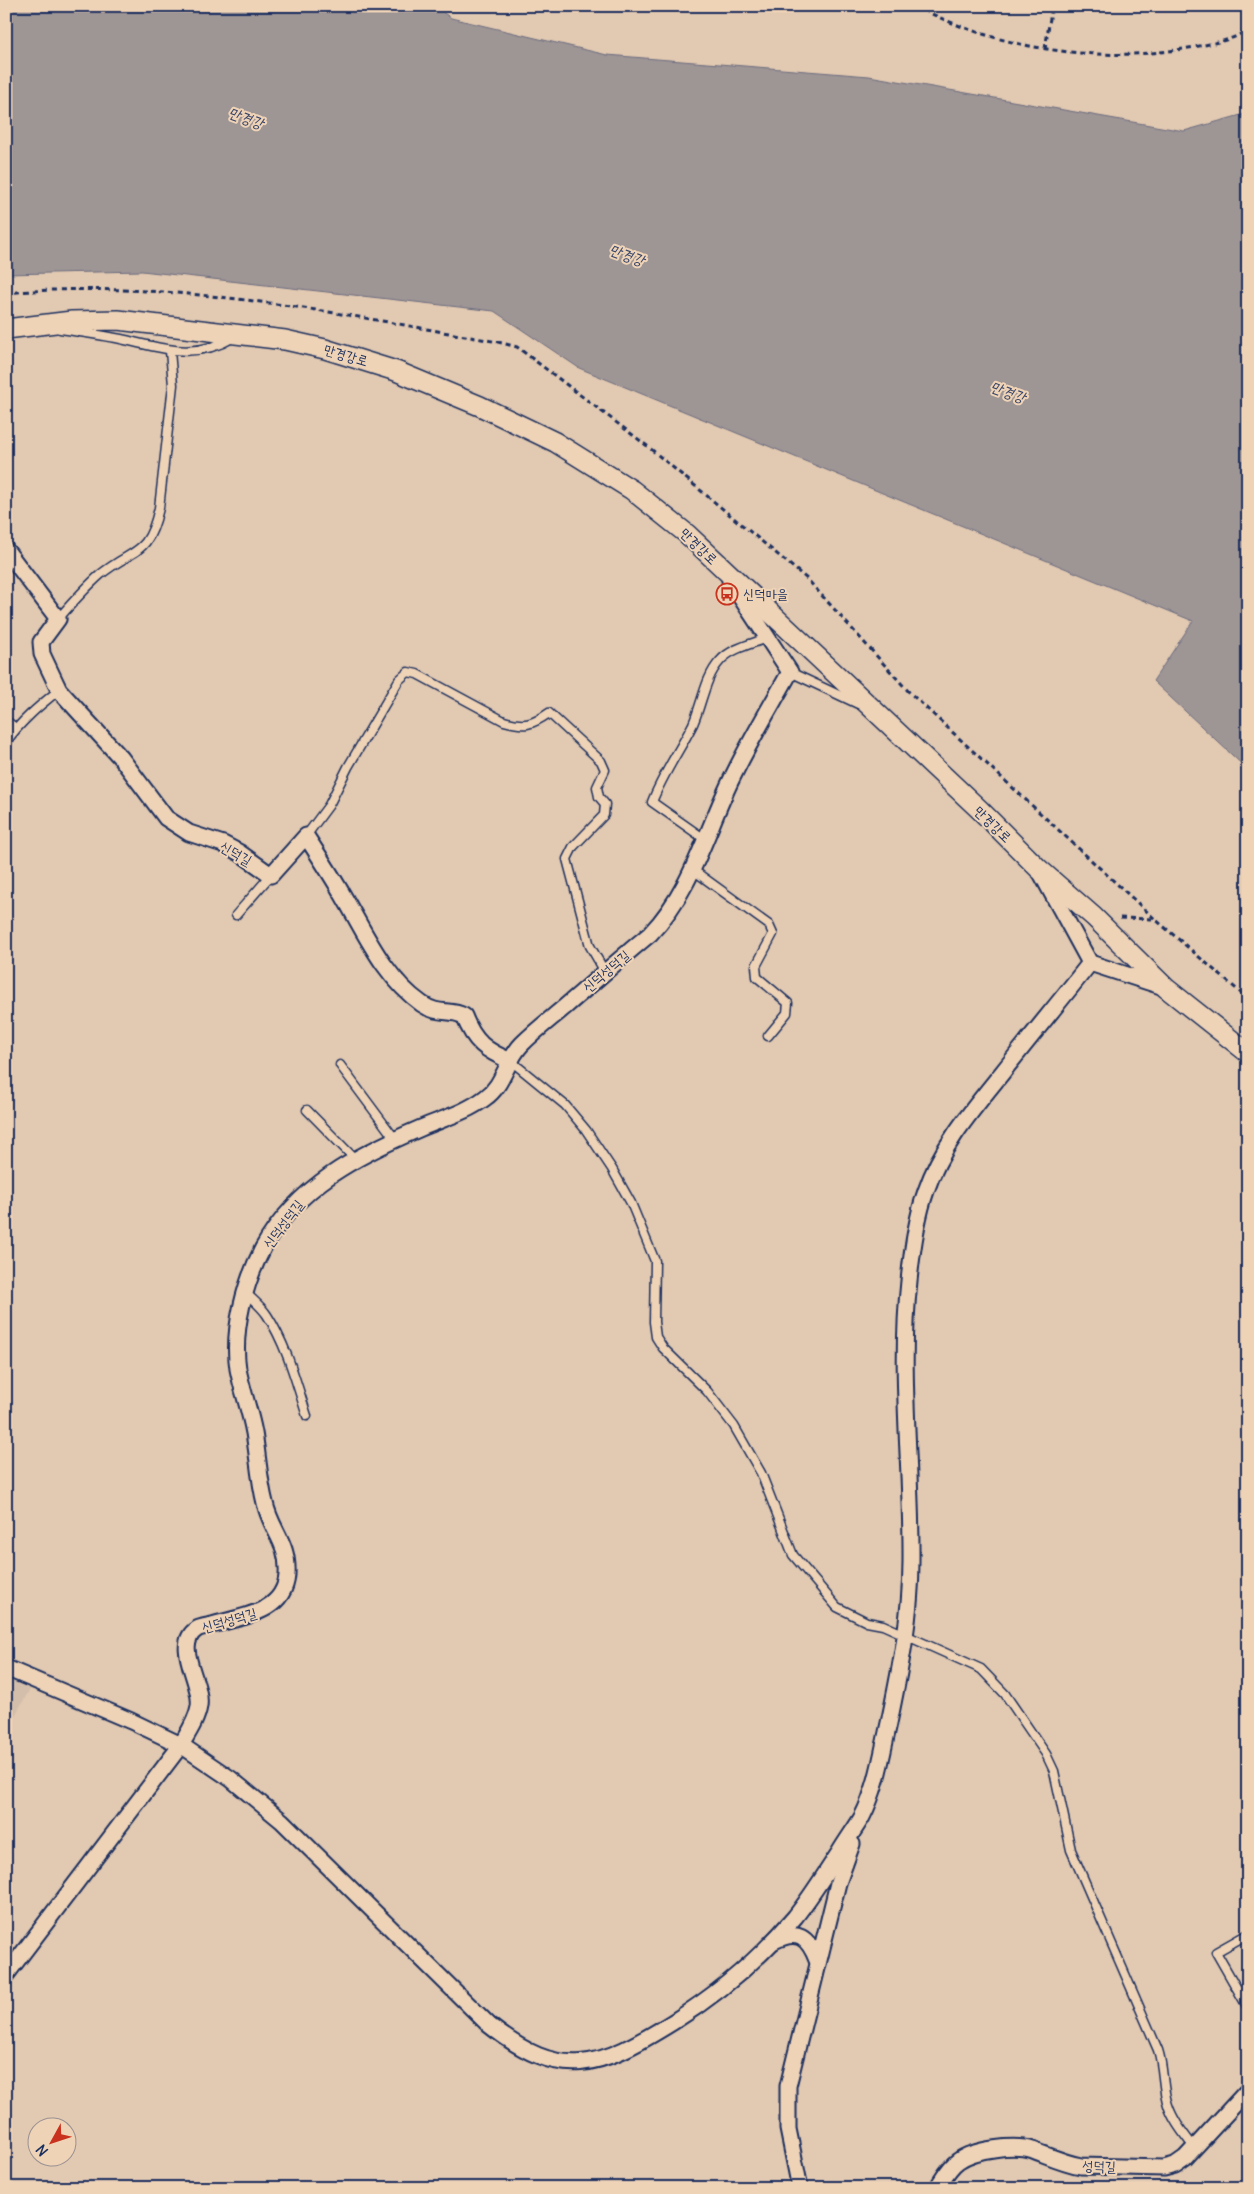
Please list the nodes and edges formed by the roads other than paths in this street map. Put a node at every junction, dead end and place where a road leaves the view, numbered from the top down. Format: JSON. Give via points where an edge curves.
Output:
{"nodes":[{"id":1,"x":36,"y":325,"type":"junction"},
{"id":2,"x":6,"y":329,"type":"edge"},
{"id":3,"x":240,"y":334,"type":"junction"},
{"id":4,"x":170,"y":351,"type":"junction"},
{"id":5,"x":6,"y":550,"type":"edge"},
{"id":6,"x":722,"y":569,"type":"junction"},
{"id":7,"x":58,"y":619,"type":"junction"},
{"id":8,"x":767,"y":638,"type":"junction"},
{"id":9,"x":790,"y":672,"type":"junction"},
{"id":10,"x":58,"y":690,"type":"junction"},
{"id":11,"x":876,"y":713,"type":"junction"},
{"id":12,"x":6,"y":721,"type":"edge"},
{"id":13,"x":16,"y":728,"type":"junction"},
{"id":14,"x":6,"y":742,"type":"edge"},
{"id":15,"x":306,"y":836,"type":"junction"},
{"id":16,"x":706,"y":840,"type":"junction"},
{"id":17,"x":1038,"y":868,"type":"junction"},
{"id":18,"x":693,"y":870,"type":"junction"},
{"id":19,"x":271,"y":875,"type":"junction"},
{"id":20,"x":236,"y":915,"type":"dead end"},
{"id":21,"x":1090,"y":963,"type":"junction"},
{"id":22,"x":605,"y":972,"type":"junction"},
{"id":23,"x":1166,"y":988,"type":"junction"},
{"id":24,"x":768,"y":1036,"type":"dead end"},
{"id":25,"x":1248,"y":1053,"type":"edge"},
{"id":26,"x":511,"y":1061,"type":"junction"},
{"id":27,"x":340,"y":1065,"type":"dead end"},
{"id":28,"x":307,"y":1110,"type":"dead end"},
{"id":29,"x":394,"y":1139,"type":"junction"},
{"id":30,"x":355,"y":1159,"type":"junction"},
{"id":31,"x":246,"y":1293,"type":"junction"},
{"id":32,"x":306,"y":1416,"type":"dead end"},
{"id":33,"x":905,"y":1635,"type":"junction"},
{"id":34,"x":6,"y":1668,"type":"edge"},
{"id":35,"x":181,"y":1745,"type":"junction"},
{"id":36,"x":862,"y":1817,"type":"junction"},
{"id":37,"x":1248,"y":1934,"type":"edge"},
{"id":38,"x":772,"y":1941,"type":"junction"},
{"id":39,"x":817,"y":1960,"type":"junction"},
{"id":40,"x":6,"y":1975,"type":"edge"},
{"id":41,"x":1248,"y":2008,"type":"edge"},
{"id":42,"x":1248,"y":2090,"type":"edge"},
{"id":43,"x":1195,"y":2149,"type":"junction"},
{"id":44,"x":800,"y":2188,"type":"edge"},
{"id":45,"x":937,"y":2188,"type":"edge"}],
"edges":[{"from":1,"to":2,"type":"street","name":"만경강로"},
{"from":1,"to":3,"type":"street","name":"만경강로","via":[[118,320]]},
{"from":1,"to":4,"type":"lane"},
{"from":3,"to":4,"type":"lane","via":[[218,346]]},
{"from":3,"to":6,"type":"street","name":"만경강로","via":[[285,340],[357,358],[433,385],[518,423],[632,490],[687,534]]},
{"from":4,"to":7,"type":"lane","via":[[173,385],[155,526],[137,552],[98,577]]},
{"from":5,"to":7,"type":"street"},
{"from":6,"to":8,"type":"street"},
{"from":6,"to":11,"type":"street","name":"만경강로"},
{"from":7,"to":10,"type":"street","name":"신덕길","via":[[41,642],[42,654]]},
{"from":8,"to":9,"type":"street"},
{"from":8,"to":16,"type":"lane","via":[[732,651],[720,660],[693,723],[652,802]]},
{"from":9,"to":11,"type":"lane"},
{"from":9,"to":16,"type":"street","name":"신덕성덕길","via":[[732,776]]},
{"from":10,"to":13,"type":"lane"},
{"from":10,"to":19,"type":"street","name":"신덕길","via":[[121,758],[166,818],[189,833],[240,853]]},
{"from":11,"to":17,"type":"street","name":"만경강로"},
{"from":12,"to":13,"type":"lane"},
{"from":13,"to":14,"type":"lane"},
{"from":15,"to":19,"type":"street"},
{"from":15,"to":22,"type":"lane","via":[[329,805],[399,680],[408,672],[512,723],[535,723],[549,713],[601,761],[605,770],[597,787],[605,804],[604,815],[573,847],[567,859],[590,946]]},
{"from":15,"to":26,"type":"street","via":[[376,954],[406,991],[433,1011],[456,1012],[464,1016],[489,1052]]},
{"from":16,"to":18,"type":"street","name":"신덕성덕길"},
{"from":17,"to":21,"type":"street"},
{"from":17,"to":23,"type":"street","name":"만경강로","via":[[1094,917]]},
{"from":18,"to":22,"type":"street","name":"신덕성덕길","via":[[666,918]]},
{"from":18,"to":24,"type":"lane","via":[[769,925],[774,934],[756,966],[757,977],[788,1003],[787,1013]]},
{"from":19,"to":20,"type":"lane"},
{"from":21,"to":23,"type":"street"},
{"from":21,"to":33,"type":"street","via":[[952,1138],[926,1190],[911,1260],[904,1351],[911,1563]]},
{"from":22,"to":26,"type":"street","name":"신덕성덕길","via":[[518,1047]]},
{"from":23,"to":25,"type":"street","name":"만경강로"},
{"from":26,"to":29,"type":"street","name":"신덕성덕길","via":[[488,1097]]},
{"from":26,"to":33,"type":"lane","via":[[565,1105],[586,1130],[631,1203],[655,1261],[656,1337],[707,1391],[734,1426],[761,1473],[792,1555],[837,1607]]},
{"from":27,"to":29,"type":"lane"},
{"from":28,"to":30,"type":"lane"},
{"from":29,"to":30,"type":"street","name":"신덕성덕길"},
{"from":30,"to":31,"type":"street","name":"신덕성덕길","via":[[294,1206],[264,1247]]},
{"from":31,"to":32,"type":"lane","via":[[266,1314],[281,1342]]},
{"from":31,"to":35,"type":"street","name":"신덕성덕길","via":[[237,1346],[238,1369],[254,1432],[265,1504],[282,1540],[287,1557],[287,1576],[283,1592],[275,1603],[264,1610],[196,1629],[188,1640],[186,1652],[200,1692],[199,1707]]},
{"from":33,"to":36,"type":"street","via":[[875,1783]]},
{"from":33,"to":43,"type":"lane","via":[[981,1669],[1004,1694],[1046,1754],[1054,1770],[1071,1850],[1158,2050],[1164,2066],[1167,2103],[1174,2121]]},
{"from":34,"to":35,"type":"street"},
{"from":35,"to":38,"type":"street","via":[[246,1790],[282,1821],[489,2024],[511,2042],[553,2062],[591,2062],[634,2045],[704,2000]]},
{"from":35,"to":40,"type":"street","name":"신덕성덕길"},
{"from":36,"to":38,"type":"street","via":[[795,1917]]},
{"from":36,"to":39,"type":"street","via":[[838,1883]]},
{"from":37,"to":41,"type":"lane","via":[[1216,1952]]},
{"from":38,"to":39,"type":"street","via":[[786,1935],[806,1939]]},
{"from":39,"to":44,"type":"street","via":[[788,2086],[788,2129]]},
{"from":42,"to":43,"type":"street","name":"성덕길"},
{"from":43,"to":45,"type":"street","name":"성덕길","via":[[1175,2165],[1164,2168],[1081,2166],[1032,2150],[1004,2147],[965,2156],[956,2162]]}]}
